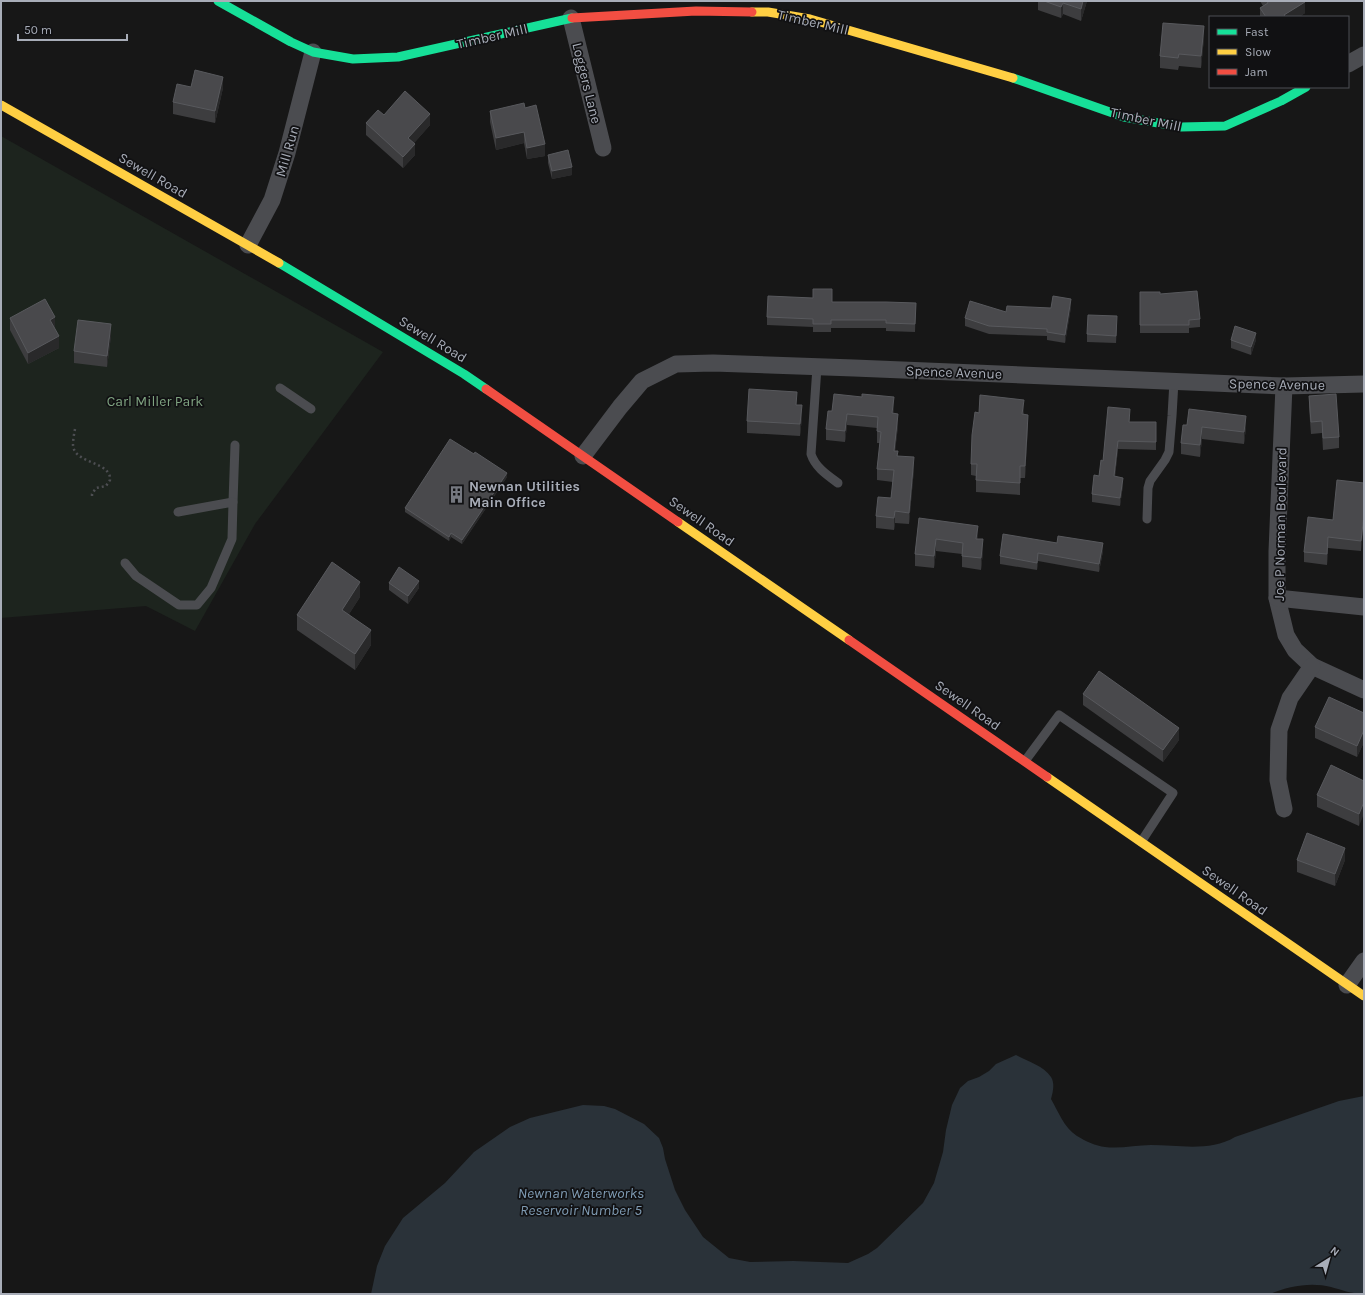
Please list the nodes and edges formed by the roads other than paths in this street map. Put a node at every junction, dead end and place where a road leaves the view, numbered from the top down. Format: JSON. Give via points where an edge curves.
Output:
{"nodes":[{"id":1,"x":218,"y":1,"type":"edge"},
{"id":2,"x":571,"y":18,"type":"junction"},
{"id":3,"x":313,"y":52,"type":"junction"},
{"id":4,"x":1364,"y":55,"type":"edge"},
{"id":5,"x":1349,"y":63,"type":"edge"},
{"id":6,"x":1304,"y":88,"type":"edge"},
{"id":7,"x":1,"y":105,"type":"edge"},
{"id":8,"x":602,"y":148,"type":"dead end"},
{"id":9,"x":248,"y":245,"type":"junction"},
{"id":10,"x":817,"y":367,"type":"junction"},
{"id":11,"x":1174,"y":381,"type":"junction"},
{"id":12,"x":1364,"y":384,"type":"edge"},
{"id":13,"x":1284,"y":386,"type":"junction"},
{"id":14,"x":280,"y":388,"type":"dead end"},
{"id":15,"x":311,"y":409,"type":"dead end"},
{"id":16,"x":234,"y":445,"type":"dead end"},
{"id":17,"x":583,"y":456,"type":"junction"},
{"id":18,"x":838,"y":483,"type":"dead end"},
{"id":19,"x":233,"y":502,"type":"junction"},
{"id":20,"x":178,"y":512,"type":"dead end"},
{"id":21,"x":1146,"y":519,"type":"dead end"},
{"id":22,"x":125,"y":563,"type":"dead end"},
{"id":23,"x":1277,"y":598,"type":"junction"},
{"id":24,"x":1364,"y":607,"type":"edge"},
{"id":25,"x":1312,"y":666,"type":"junction"},
{"id":26,"x":1364,"y":690,"type":"edge"},
{"id":27,"x":1025,"y":762,"type":"junction"},
{"id":28,"x":1284,"y":809,"type":"dead end"},
{"id":29,"x":1141,"y":842,"type":"junction"},
{"id":30,"x":1364,"y":961,"type":"edge"},
{"id":31,"x":1347,"y":984,"type":"junction"},
{"id":32,"x":1364,"y":996,"type":"edge"}],
"edges":[{"from":1,"to":3,"type":"street","name":"Timber Mill"},
{"from":2,"to":3,"type":"street","name":"Timber Mill","via":[[398,57],[353,59]]},
{"from":2,"to":6,"type":"street","name":"Timber Mill","via":[[696,11],[768,12],[810,19],[1017,79],[1124,117],[1181,127],[1225,126]]},
{"from":2,"to":8,"type":"street","name":"Loggers Lane"},
{"from":3,"to":9,"type":"street","name":"Mill Run","via":[[272,200]]},
{"from":4,"to":5,"type":"street"},
{"from":7,"to":9,"type":"street","name":"Sewell Road"},
{"from":9,"to":17,"type":"street","name":"Sewell Road","via":[[464,374]]},
{"from":10,"to":11,"type":"street","name":"Spence Avenue"},
{"from":10,"to":17,"type":"street","name":"Spence Avenue","via":[[676,364],[642,381]]},
{"from":10,"to":18,"type":"lane","via":[[811,454],[818,467]]},
{"from":11,"to":13,"type":"street","name":"Spence Avenue"},
{"from":11,"to":21,"type":"lane","via":[[1169,452],[1150,481]]},
{"from":12,"to":13,"type":"street","name":"Spence Avenue"},
{"from":13,"to":23,"type":"street","name":"Joe P Norman Boulevard"},
{"from":14,"to":15,"type":"lane"},
{"from":16,"to":19,"type":"lane"},
{"from":17,"to":27,"type":"street","name":"Sewell Road"},
{"from":19,"to":20,"type":"lane"},
{"from":19,"to":22,"type":"lane","via":[[232,539],[211,588],[197,605],[179,605],[136,576]]},
{"from":23,"to":24,"type":"street"},
{"from":23,"to":25,"type":"street","name":"Joe P Norman Boulevard","via":[[1286,635],[1295,650]]},
{"from":25,"to":26,"type":"street","name":"Joe P Norman Boulevard"},
{"from":25,"to":28,"type":"street","via":[[1290,698],[1279,730],[1278,780]]},
{"from":27,"to":29,"type":"street","name":"Sewell Road"},
{"from":27,"to":29,"type":"lane","via":[[1059,715],[1173,793]]},
{"from":29,"to":31,"type":"street","name":"Sewell Road"},
{"from":30,"to":31,"type":"street"},
{"from":31,"to":32,"type":"street","name":"Sewell Road"}]}
